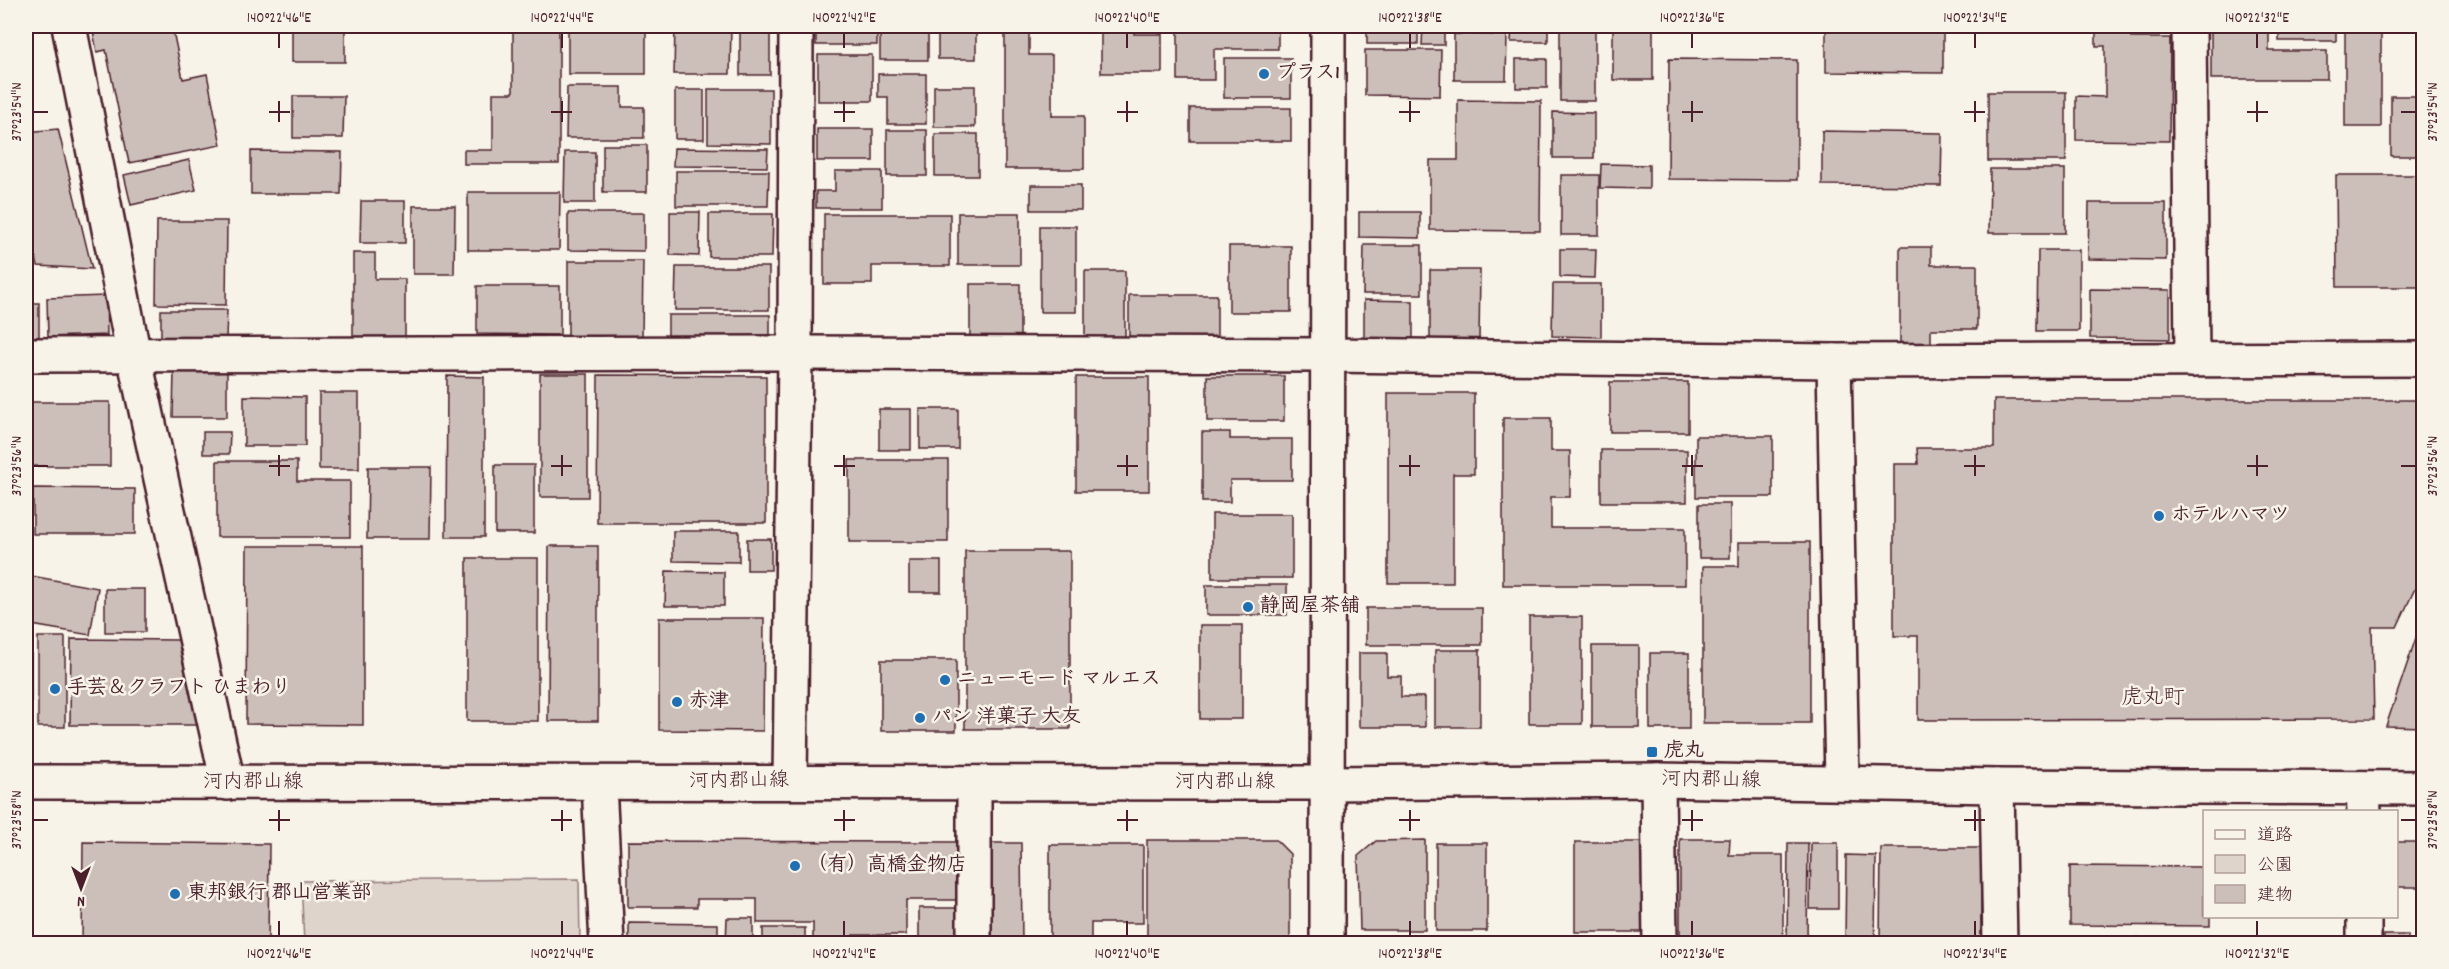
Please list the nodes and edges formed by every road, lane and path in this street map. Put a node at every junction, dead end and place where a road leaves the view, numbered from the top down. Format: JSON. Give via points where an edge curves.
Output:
{"nodes":[{"id":1,"x":69,"y":26,"type":"edge"},
{"id":2,"x":796,"y":26,"type":"edge"},
{"id":3,"x":1328,"y":26,"type":"edge"},
{"id":4,"x":2189,"y":26,"type":"edge"},
{"id":5,"x":795,"y":353,"type":"junction"},
{"id":6,"x":26,"y":355,"type":"edge"},
{"id":7,"x":1326,"y":355,"type":"junction"},
{"id":8,"x":134,"y":356,"type":"junction"},
{"id":9,"x":2424,"y":358,"type":"edge"},
{"id":10,"x":2192,"y":360,"type":"junction"},
{"id":11,"x":1834,"y":361,"type":"junction"},
{"id":12,"x":1658,"y":780,"type":"junction"},
{"id":13,"x":26,"y":782,"type":"edge"},
{"id":14,"x":790,"y":782,"type":"junction"},
{"id":15,"x":228,"y":783,"type":"junction"},
{"id":16,"x":599,"y":783,"type":"junction"},
{"id":17,"x":974,"y":783,"type":"junction"},
{"id":18,"x":1327,"y":783,"type":"junction"},
{"id":19,"x":1842,"y":783,"type":"junction"},
{"id":20,"x":1997,"y":786,"type":"junction"},
{"id":21,"x":2424,"y":788,"type":"edge"},
{"id":22,"x":2364,"y":800,"type":"edge"},
{"id":23,"x":2364,"y":918,"type":"edge"},
{"id":24,"x":607,"y":944,"type":"edge"},
{"id":25,"x":974,"y":944,"type":"edge"},
{"id":26,"x":1327,"y":944,"type":"edge"},
{"id":27,"x":1660,"y":944,"type":"edge"},
{"id":28,"x":2000,"y":944,"type":"edge"},
{"id":29,"x":2364,"y":944,"type":"edge"}],
"edges":[{"from":1,"to":8,"type":"street"},
{"from":2,"to":5,"type":"street"},
{"from":3,"to":7,"type":"street"},
{"from":4,"to":10,"type":"street"},
{"from":5,"to":7,"type":"street"},
{"from":5,"to":8,"type":"street"},
{"from":5,"to":14,"type":"street"},
{"from":6,"to":8,"type":"street"},
{"from":7,"to":11,"type":"street"},
{"from":7,"to":18,"type":"street"},
{"from":8,"to":15,"type":"street"},
{"from":9,"to":10,"type":"street"},
{"from":10,"to":11,"type":"street"},
{"from":11,"to":19,"type":"street"},
{"from":12,"to":18,"type":"street","name":"河内郡山線"},
{"from":12,"to":19,"type":"street","name":"河内郡山線"},
{"from":12,"to":27,"type":"street"},
{"from":13,"to":15,"type":"street","name":"河内郡山線"},
{"from":14,"to":16,"type":"street","name":"河内郡山線"},
{"from":14,"to":17,"type":"street","name":"河内郡山線"},
{"from":15,"to":16,"type":"street","name":"河内郡山線"},
{"from":16,"to":24,"type":"street"},
{"from":17,"to":18,"type":"street","name":"河内郡山線"},
{"from":17,"to":25,"type":"street"},
{"from":18,"to":26,"type":"street"},
{"from":19,"to":20,"type":"street","name":"河内郡山線"},
{"from":20,"to":22,"type":"street","name":"河内郡山線"},
{"from":20,"to":28,"type":"street"},
{"from":21,"to":22,"type":"street","name":"河内郡山線"},
{"from":23,"to":29,"type":"street"}]}
